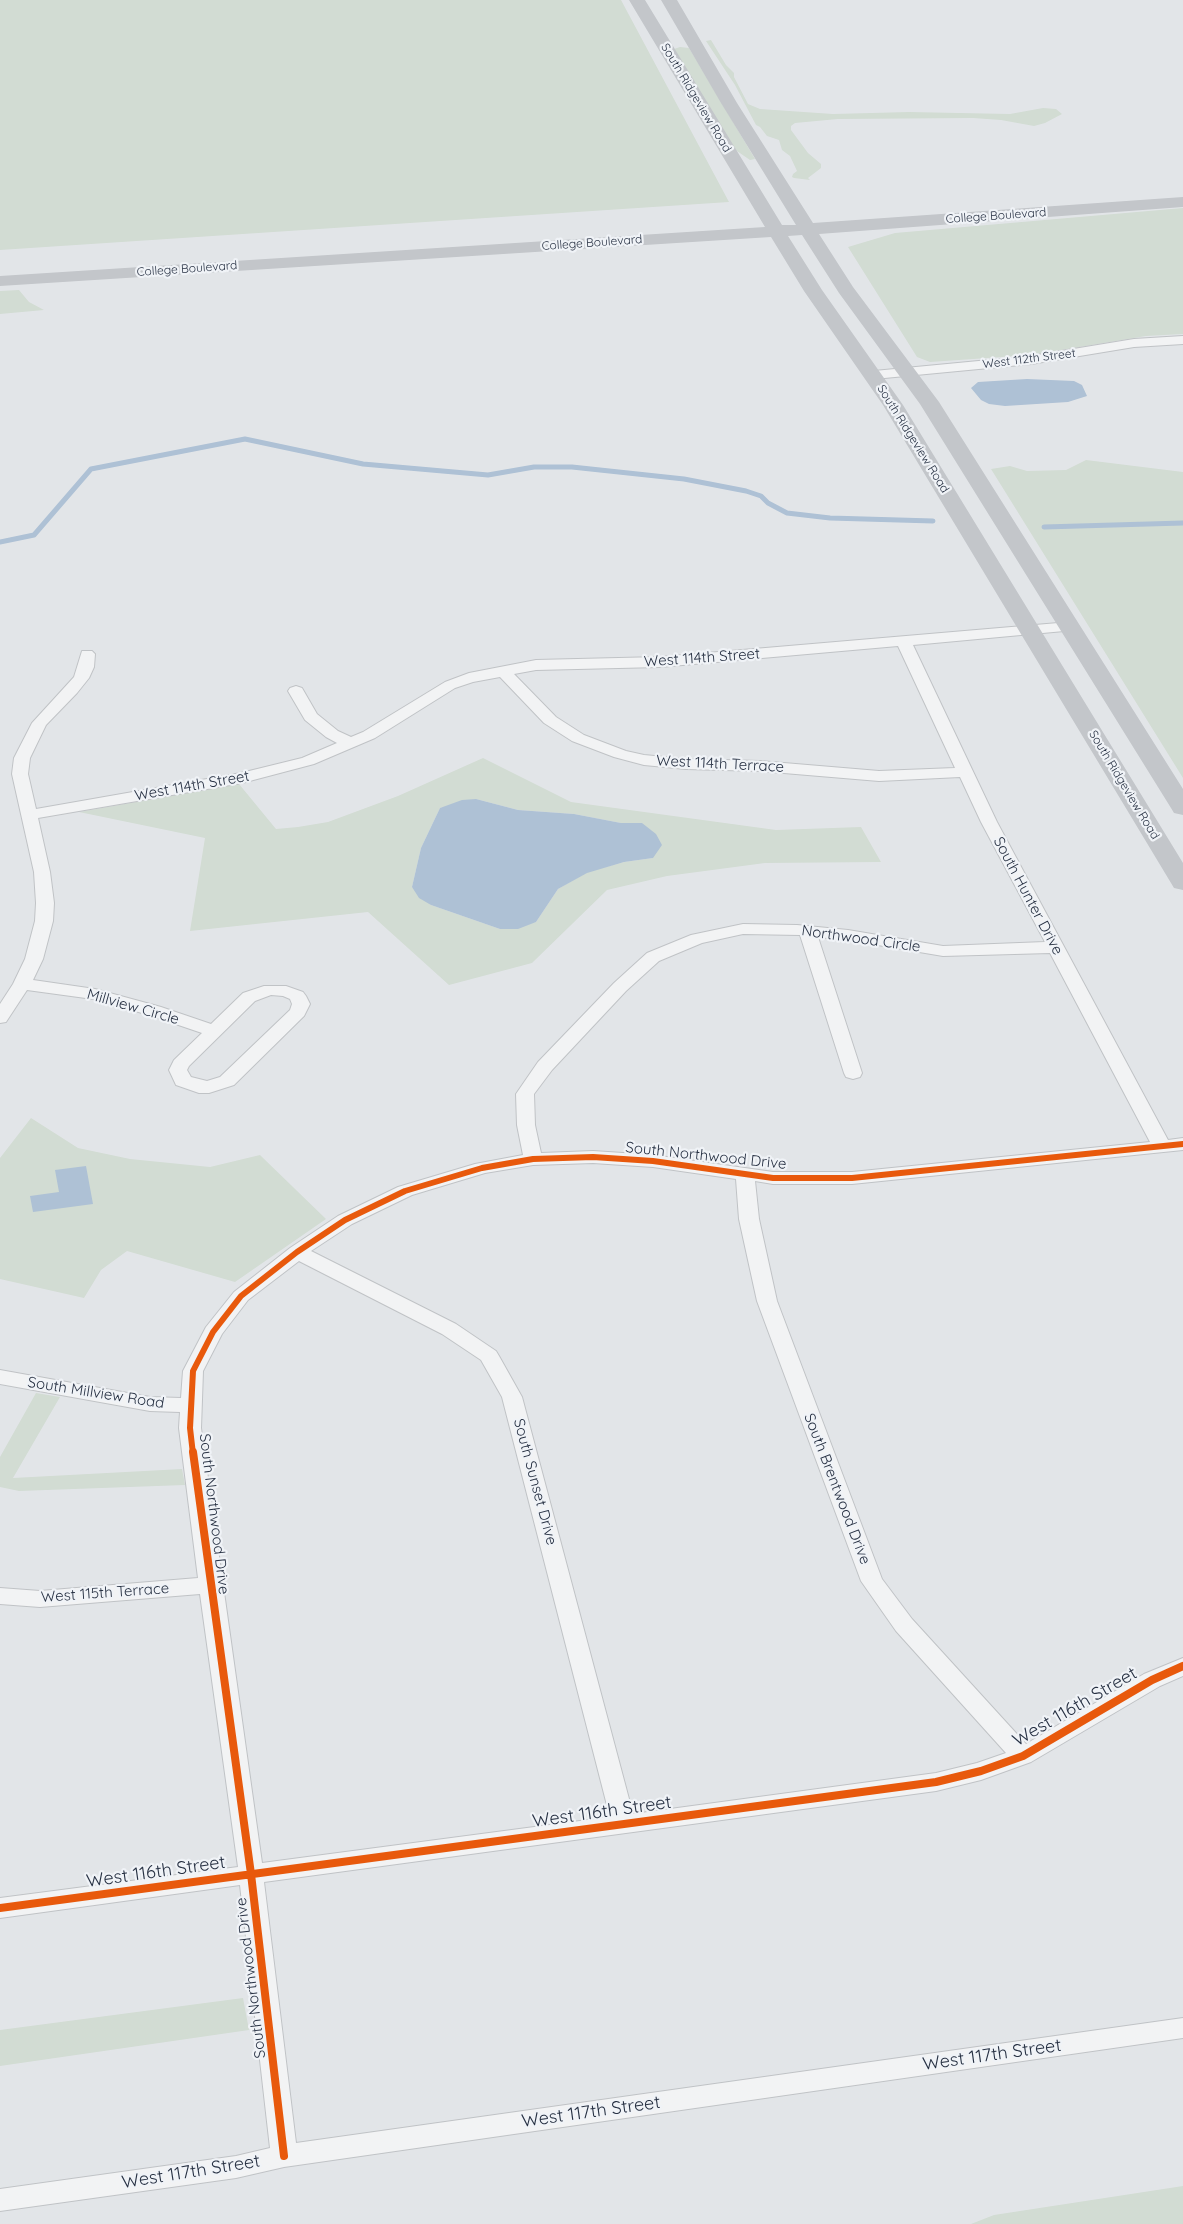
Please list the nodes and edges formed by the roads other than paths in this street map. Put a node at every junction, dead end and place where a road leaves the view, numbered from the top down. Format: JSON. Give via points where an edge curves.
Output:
{"nodes":[{"id":1,"x":637,"y":0,"type":"edge"},
{"id":2,"x":669,"y":0,"type":"edge"},
{"id":3,"x":1183,"y":192,"type":"edge"},
{"id":4,"x":1183,"y":202,"type":"edge"},
{"id":5,"x":805,"y":224,"type":"junction"},
{"id":6,"x":774,"y":226,"type":"junction"},
{"id":7,"x":0,"y":269,"type":"edge"},
{"id":8,"x":0,"y":281,"type":"edge"},
{"id":9,"x":1183,"y":340,"type":"edge"},
{"id":10,"x":908,"y":371,"type":"junction"},
{"id":11,"x":874,"y":375,"type":"junction"},
{"id":12,"x":1070,"y":627,"type":"junction"},
{"id":13,"x":1030,"y":630,"type":"junction"},
{"id":14,"x":903,"y":641,"type":"junction"},
{"id":15,"x":87,"y":654,"type":"dead end"},
{"id":16,"x":503,"y":671,"type":"junction"},
{"id":17,"x":296,"y":691,"type":"dead end"},
{"id":18,"x":351,"y":743,"type":"junction"},
{"id":19,"x":966,"y":772,"type":"junction"},
{"id":20,"x":1183,"y":808,"type":"edge"},
{"id":21,"x":29,"y":815,"type":"junction"},
{"id":22,"x":1183,"y":883,"type":"edge"},
{"id":23,"x":807,"y":930,"type":"junction"},
{"id":24,"x":1056,"y":947,"type":"junction"},
{"id":25,"x":22,"y":984,"type":"junction"},
{"id":26,"x":0,"y":1018,"type":"edge"},
{"id":27,"x":213,"y":1031,"type":"junction"},
{"id":28,"x":852,"y":1073,"type":"dead end"},
{"id":29,"x":1183,"y":1144,"type":"edge"},
{"id":30,"x":1162,"y":1146,"type":"junction"},
{"id":31,"x":532,"y":1159,"type":"junction"},
{"id":32,"x":745,"y":1174,"type":"junction"},
{"id":33,"x":297,"y":1252,"type":"junction"},
{"id":34,"x":0,"y":1377,"type":"edge"},
{"id":35,"x":191,"y":1405,"type":"junction"},
{"id":36,"x":210,"y":1585,"type":"junction"},
{"id":37,"x":0,"y":1596,"type":"edge"},
{"id":38,"x":1183,"y":1666,"type":"edge"},
{"id":39,"x":1023,"y":1756,"type":"junction"},
{"id":40,"x":624,"y":1824,"type":"junction"},
{"id":41,"x":251,"y":1874,"type":"junction"},
{"id":42,"x":0,"y":1908,"type":"edge"},
{"id":43,"x":1183,"y":2028,"type":"edge"},
{"id":44,"x":284,"y":2156,"type":"junction"},
{"id":45,"x":0,"y":2200,"type":"edge"}],
"edges":[{"from":1,"to":6,"type":"main road","name":"South Ridgeview Road"},
{"from":2,"to":5,"type":"main road","name":"South Ridgeview Road"},
{"from":3,"to":5,"type":"main road","name":"College Boulevard"},
{"from":4,"to":5,"type":"main road","name":"College Boulevard"},
{"from":5,"to":6,"type":"main road","name":"College Boulevard"},
{"from":5,"to":10,"type":"main road","name":"South Ridgeview Road","via":[[845,288]]},
{"from":6,"to":7,"type":"main road","name":"College Boulevard"},
{"from":6,"to":8,"type":"main road","name":"College Boulevard"},
{"from":6,"to":11,"type":"main road","name":"South Ridgeview Road","via":[[813,291]]},
{"from":9,"to":10,"type":"street","name":"West 112th Street","via":[[1134,343],[1031,360]]},
{"from":10,"to":11,"type":"street","name":"West 112th Street"},
{"from":10,"to":12,"type":"main road","name":"South Ridgeview Road"},
{"from":11,"to":13,"type":"main road","name":"South Ridgeview Road"},
{"from":12,"to":13,"type":"street","name":"West 114th Street"},
{"from":12,"to":20,"type":"main road","name":"South Ridgeview Road"},
{"from":13,"to":14,"type":"street","name":"West 114th Street"},
{"from":13,"to":22,"type":"main road","name":"South Ridgeview Road"},
{"from":14,"to":16,"type":"street","name":"West 114th Street","via":[[660,662],[536,665]]},
{"from":14,"to":19,"type":"street","name":"South Hunter Drive"},
{"from":15,"to":21,"type":"street","via":[[81,678],[40,723],[22,758],[20,774]]},
{"from":16,"to":18,"type":"street","name":"West 114th Street","via":[[469,678],[450,686]]},
{"from":16,"to":19,"type":"street","name":"West 114th Terrace","via":[[550,720],[578,738],[644,760],[879,776]]},
{"from":17,"to":18,"type":"street","via":[[311,717],[332,734]]},
{"from":18,"to":21,"type":"street","name":"West 114th Street","via":[[308,762],[242,778]]},
{"from":19,"to":24,"type":"street","name":"South Hunter Drive"},
{"from":21,"to":25,"type":"street","via":[[42,872],[45,903],[34,959]]},
{"from":23,"to":24,"type":"street","name":"Northwood Circle","via":[[943,951]]},
{"from":23,"to":28,"type":"street"},
{"from":23,"to":31,"type":"street","name":"Northwood Circle","via":[[743,929],[697,939],[653,957],[545,1066],[525,1094]]},
{"from":24,"to":30,"type":"street","name":"South Hunter Drive"},
{"from":25,"to":26,"type":"street"},
{"from":25,"to":27,"type":"street","name":"Millview Circle","via":[[95,994]]},
{"from":27,"to":27,"type":"street","via":[[249,997],[261,991],[286,991],[300,1000],[298,1012],[227,1082],[209,1087],[183,1081],[178,1070],[181,1064]]},
{"from":29,"to":30,"type":"street","name":"South Northwood Drive"},
{"from":30,"to":32,"type":"street","name":"South Northwood Drive","via":[[852,1178],[774,1178]]},
{"from":31,"to":32,"type":"street","name":"South Northwood Drive","via":[[593,1157],[653,1161]]},
{"from":31,"to":33,"type":"street","name":"South Northwood Drive","via":[[482,1168],[404,1190],[345,1220]]},
{"from":32,"to":39,"type":"street","name":"South Brentwood Drive","via":[[749,1219],[767,1301],[872,1581],[904,1626]]},
{"from":33,"to":35,"type":"street","name":"South Northwood Drive","via":[[242,1296],[213,1332],[193,1371]]},
{"from":33,"to":40,"type":"street","name":"South Sunset Drive","via":[[449,1329],[489,1356],[512,1396]]},
{"from":34,"to":35,"type":"street","name":"South Millview Road","via":[[150,1404]]},
{"from":35,"to":36,"type":"street","name":"South Northwood Drive","via":[[190,1428]]},
{"from":36,"to":37,"type":"street","name":"West 115th Terrace","via":[[40,1598]]},
{"from":36,"to":41,"type":"street","name":"South Northwood Drive"},
{"from":38,"to":39,"type":"street","name":"West 116th Street","via":[[1152,1680]]},
{"from":39,"to":40,"type":"street","name":"West 116th Street","via":[[936,1782]]},
{"from":40,"to":41,"type":"street","name":"West 116th Street"},
{"from":41,"to":42,"type":"street","name":"West 116th Street"},
{"from":41,"to":44,"type":"street","name":"South Northwood Drive"},
{"from":43,"to":44,"type":"street","name":"West 117th Street"},
{"from":44,"to":45,"type":"street","name":"West 117th Street","via":[[236,2167]]}]}
